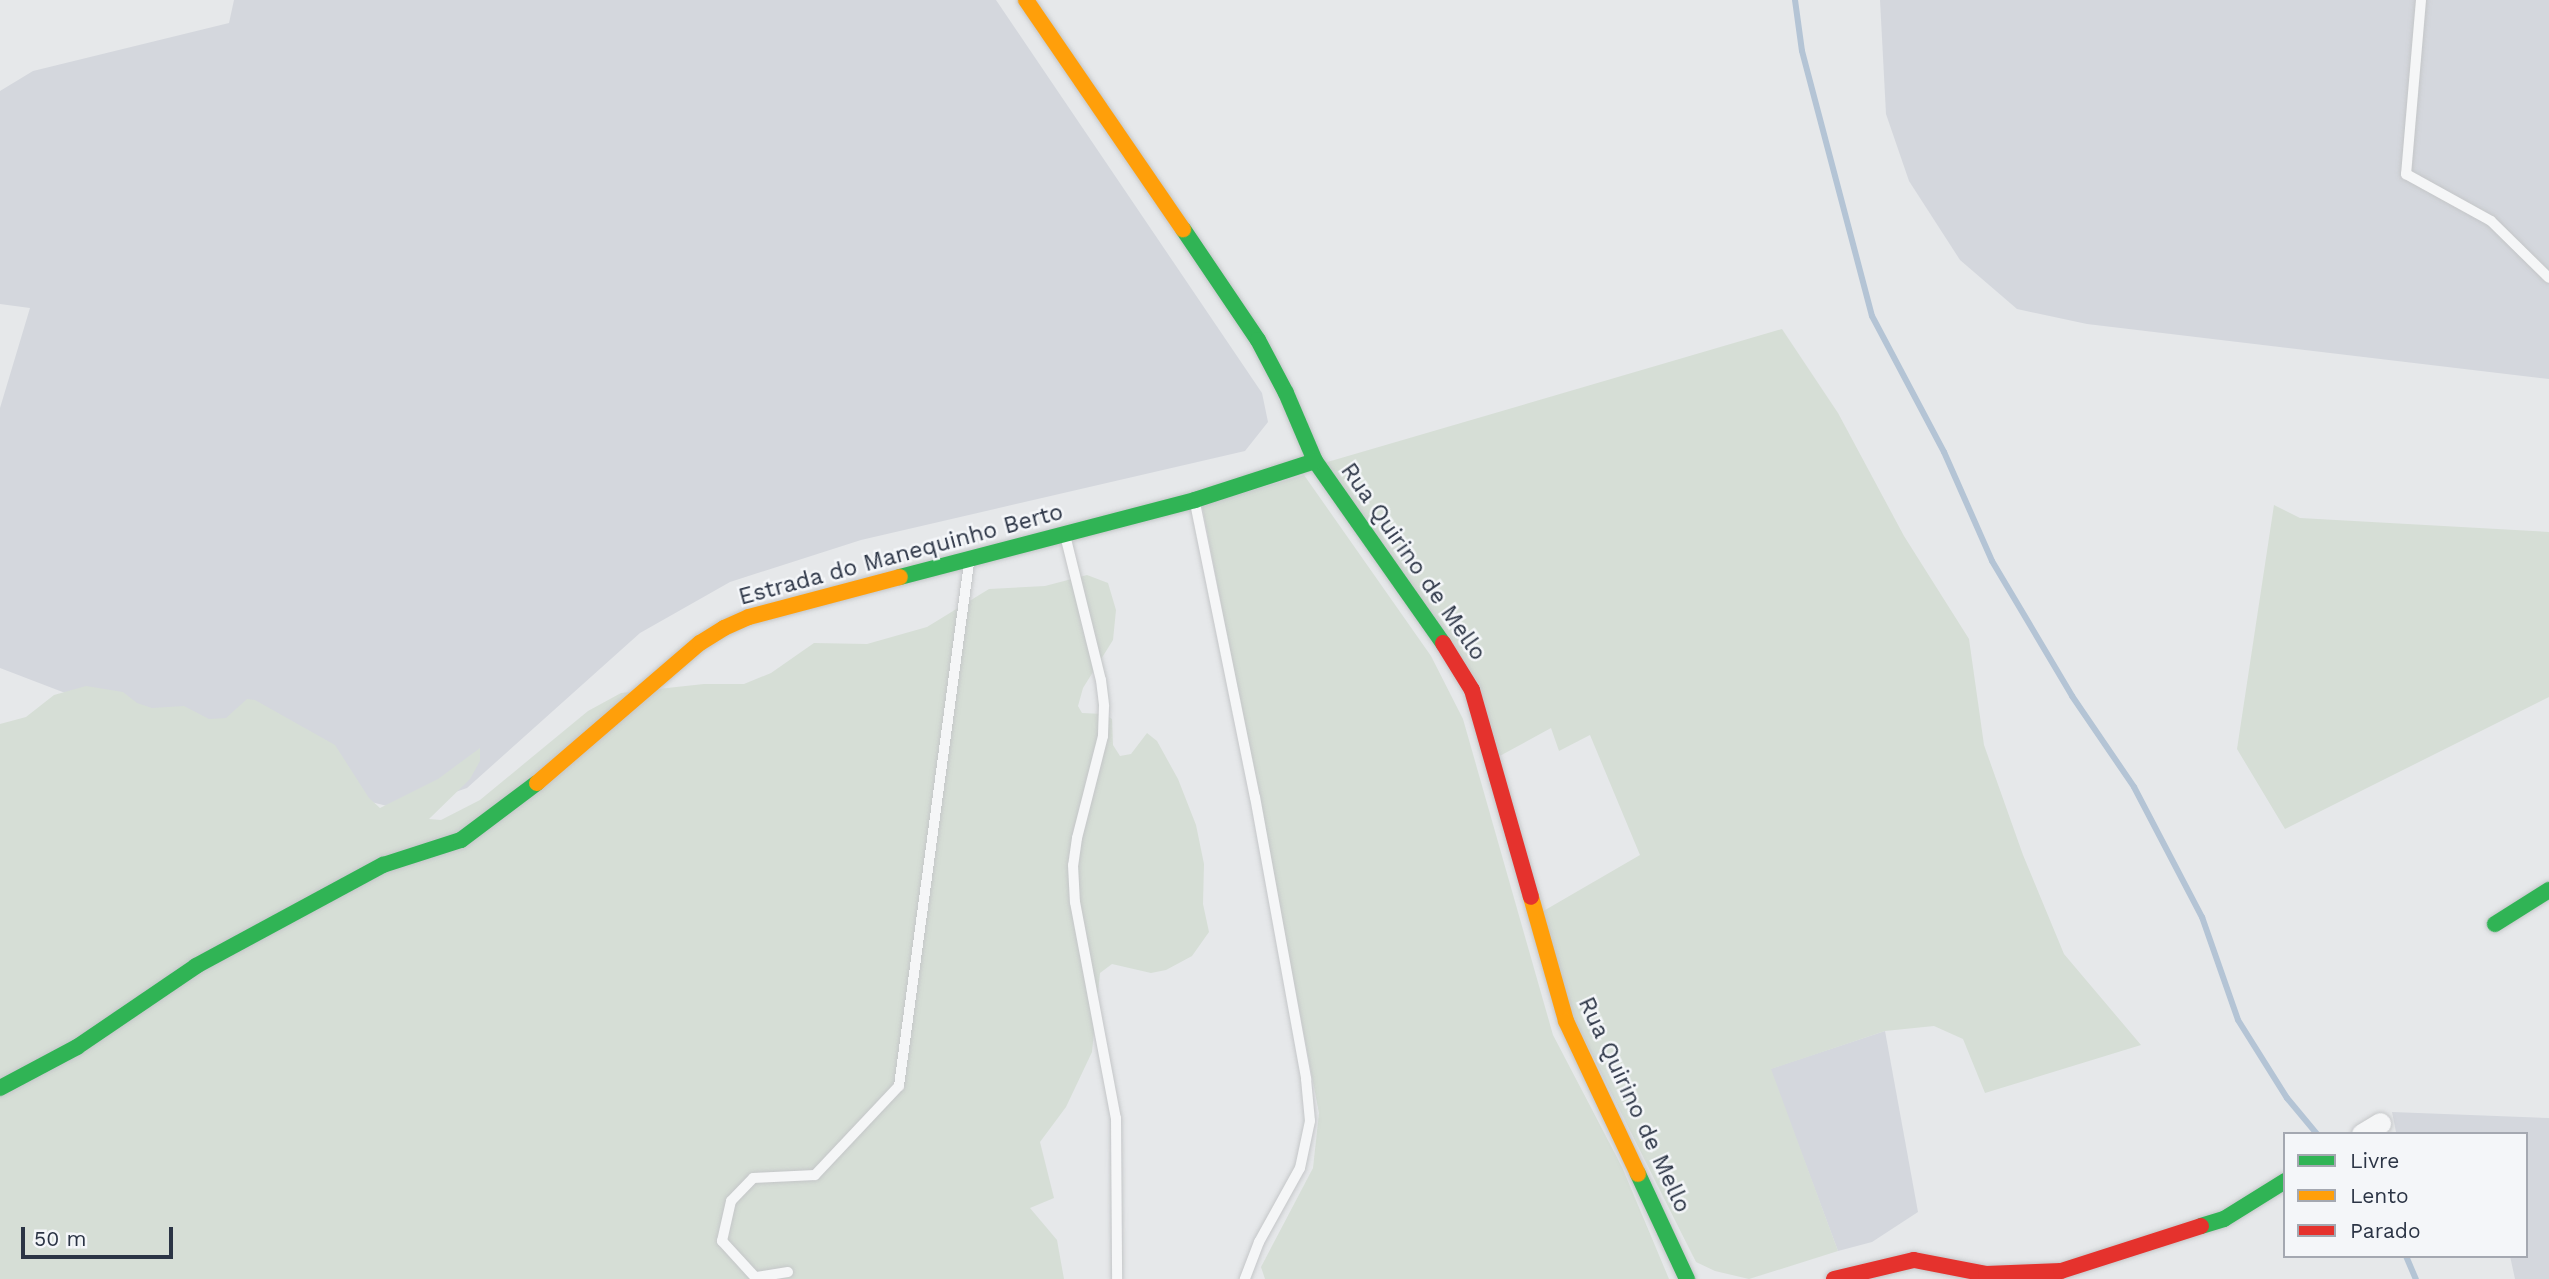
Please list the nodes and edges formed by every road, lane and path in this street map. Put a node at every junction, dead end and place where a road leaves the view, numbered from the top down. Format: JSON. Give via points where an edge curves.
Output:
{"nodes":[{"id":1,"x":1026,"y":0,"type":"edge"},
{"id":2,"x":2421,"y":0,"type":"edge"},
{"id":3,"x":2549,"y":278,"type":"edge"},
{"id":4,"x":1315,"y":461,"type":"junction"},
{"id":5,"x":1195,"y":500,"type":"junction"},
{"id":6,"x":1065,"y":535,"type":"junction"},
{"id":7,"x":969,"y":560,"type":"junction"},
{"id":8,"x":2549,"y":890,"type":"edge"},
{"id":9,"x":2495,"y":924,"type":"dead end"},
{"id":10,"x":0,"y":1088,"type":"edge"},
{"id":11,"x":2283,"y":1182,"type":"edge"},
{"id":12,"x":788,"y":1272,"type":"dead end"},
{"id":13,"x":1692,"y":1277,"type":"edge"},
{"id":14,"x":1117,"y":1279,"type":"edge"},
{"id":15,"x":1245,"y":1279,"type":"edge"},
{"id":16,"x":1834,"y":1279,"type":"edge"}],
"edges":[{"from":1,"to":4,"type":"street","name":"Rua Quirino de Mello","via":[[1258,340]]},
{"from":2,"to":3,"type":"lane","via":[[2406,174],[2491,221]]},
{"from":4,"to":5,"type":"street","name":"Estrada do Manequinho Berto"},
{"from":4,"to":13,"type":"street","name":"Rua Quirino de Mello","via":[[1455,658],[1472,690],[1566,1021]]},
{"from":5,"to":6,"type":"street","name":"Estrada do Manequinho Berto"},
{"from":5,"to":15,"type":"lane","via":[[1255,796],[1310,1121],[1300,1168],[1259,1242]]},
{"from":6,"to":7,"type":"street","name":"Estrada do Manequinho Berto"},
{"from":6,"to":14,"type":"lane","via":[[1104,706],[1103,736],[1073,866],[1074,902],[1116,1118]]},
{"from":7,"to":10,"type":"street","name":"Estrada do Manequinho Berto","via":[[749,617],[724,628],[700,643],[509,807],[461,841],[383,865],[197,966],[77,1046]]},
{"from":7,"to":12,"type":"lane","via":[[899,1086],[815,1175],[753,1178],[731,1201],[722,1241],[755,1277]]},
{"from":8,"to":9,"type":"street"},
{"from":11,"to":16,"type":"street","via":[[2224,1219],[2060,1271],[1986,1274],[1914,1260]]}]}
